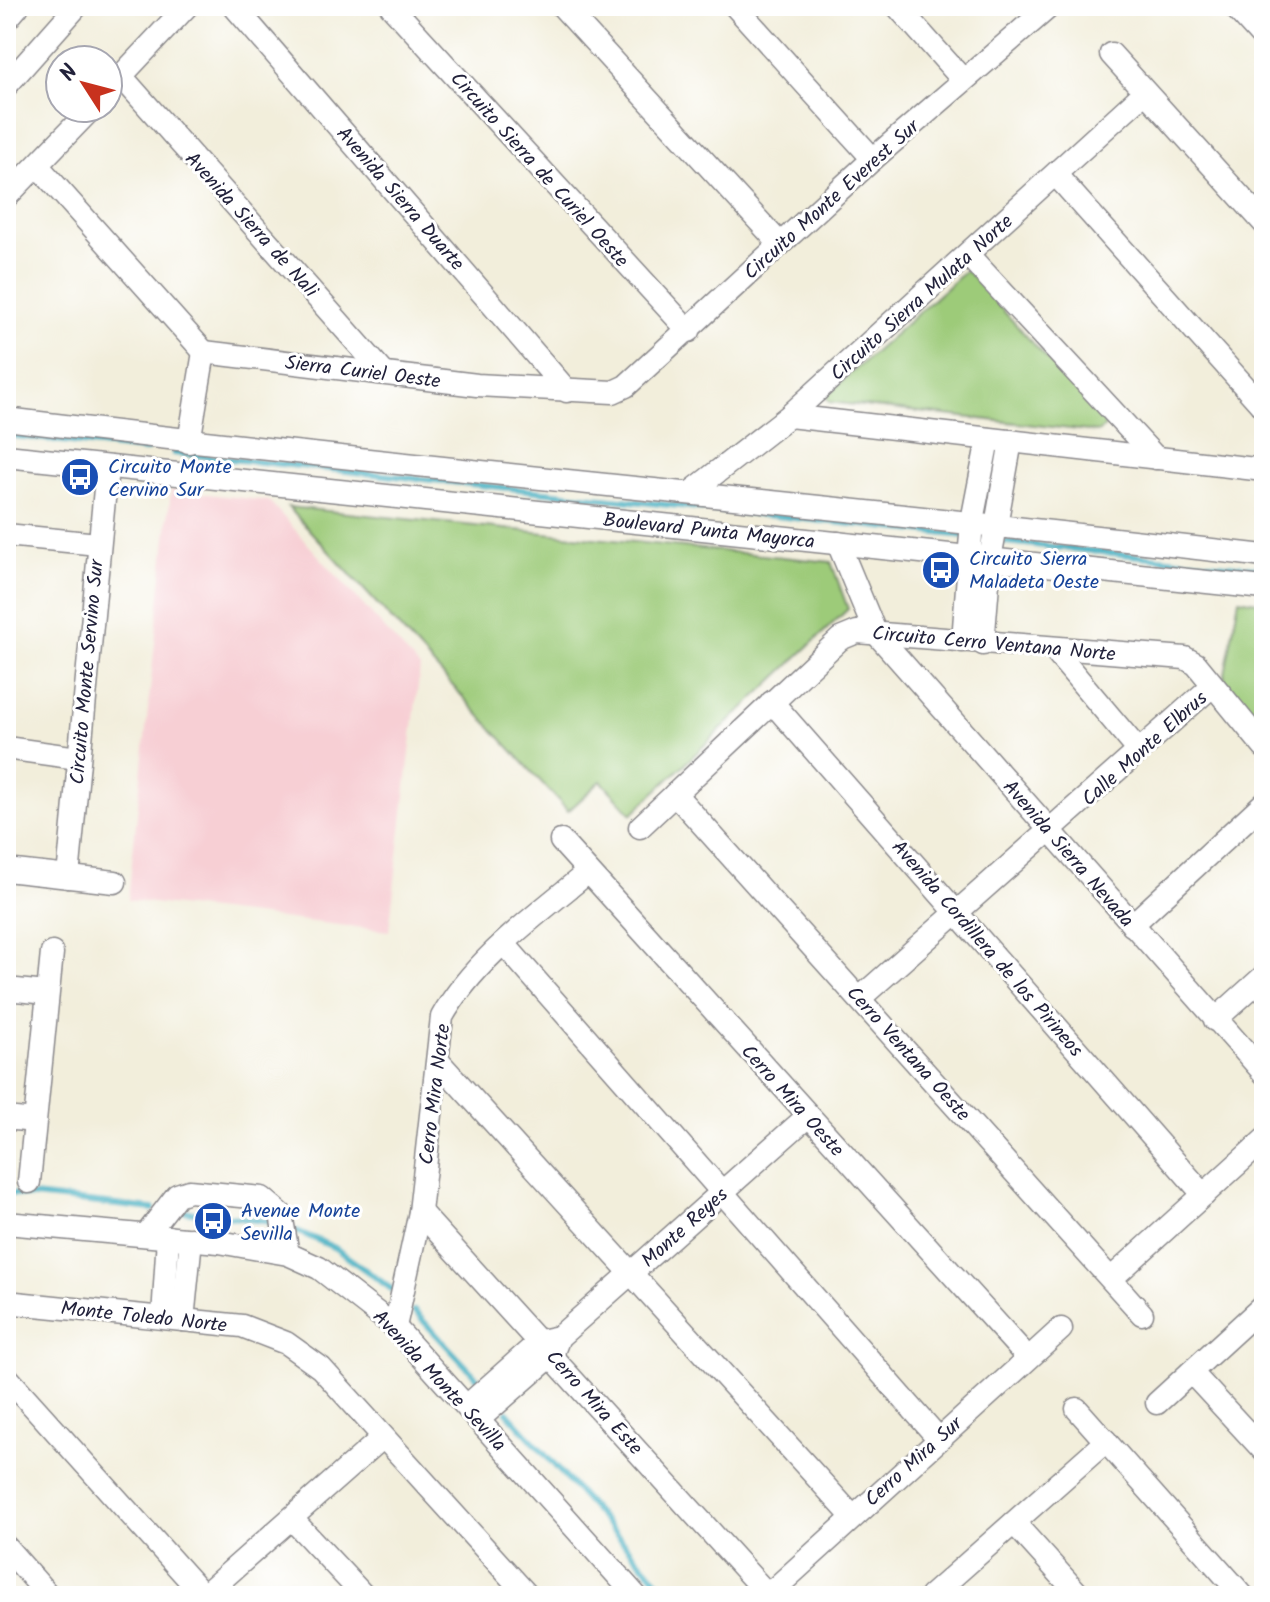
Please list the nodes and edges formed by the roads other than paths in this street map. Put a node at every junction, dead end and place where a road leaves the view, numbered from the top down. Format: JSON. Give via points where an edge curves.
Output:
{"nodes":[{"id":1,"x":18,"y":6,"type":"edge"},
{"id":2,"x":77,"y":6,"type":"edge"},
{"id":3,"x":187,"y":6,"type":"edge"},
{"id":4,"x":234,"y":6,"type":"edge"},
{"id":5,"x":391,"y":6,"type":"edge"},
{"id":6,"x":562,"y":6,"type":"edge"},
{"id":7,"x":735,"y":6,"type":"edge"},
{"id":8,"x":897,"y":6,"type":"edge"},
{"id":9,"x":1050,"y":6,"type":"edge"},
{"id":10,"x":1234,"y":6,"type":"edge"},
{"id":11,"x":6,"y":20,"type":"edge"},
{"id":12,"x":1264,"y":39,"type":"edge"},
{"id":13,"x":1111,"y":54,"type":"dead end"},
{"id":14,"x":124,"y":73,"type":"edge"},
{"id":15,"x":963,"y":80,"type":"junction"},
{"id":16,"x":6,"y":86,"type":"edge"},
{"id":17,"x":124,"y":93,"type":"edge"},
{"id":18,"x":1144,"y":93,"type":"junction"},
{"id":19,"x":77,"y":124,"type":"edge"},
{"id":20,"x":873,"y":159,"type":"junction"},
{"id":21,"x":38,"y":166,"type":"junction"},
{"id":22,"x":1056,"y":175,"type":"junction"},
{"id":23,"x":6,"y":197,"type":"edge"},
{"id":24,"x":1264,"y":223,"type":"edge"},
{"id":25,"x":780,"y":244,"type":"junction"},
{"id":26,"x":968,"y":255,"type":"junction"},
{"id":27,"x":689,"y":331,"type":"junction"},
{"id":28,"x":204,"y":352,"type":"junction"},
{"id":29,"x":383,"y":372,"type":"junction"},
{"id":30,"x":567,"y":391,"type":"junction"},
{"id":31,"x":613,"y":392,"type":"joint"},
{"id":32,"x":1264,"y":408,"type":"edge"},
{"id":33,"x":789,"y":416,"type":"junction"},
{"id":34,"x":6,"y":419,"type":"edge"},
{"id":35,"x":156,"y":437,"type":"junction"},
{"id":36,"x":988,"y":439,"type":"junction"},
{"id":37,"x":1011,"y":441,"type":"junction"},
{"id":38,"x":189,"y":442,"type":"junction"},
{"id":39,"x":6,"y":456,"type":"edge"},
{"id":40,"x":1156,"y":458,"type":"junction"},
{"id":41,"x":107,"y":468,"type":"junction"},
{"id":42,"x":1264,"y":470,"type":"edge"},
{"id":43,"x":154,"y":472,"type":"junction"},
{"id":44,"x":690,"y":493,"type":"junction"},
{"id":45,"x":972,"y":521,"type":"junction"},
{"id":46,"x":996,"y":524,"type":"junction"},
{"id":47,"x":6,"y":535,"type":"edge"},
{"id":48,"x":838,"y":543,"type":"junction"},
{"id":49,"x":98,"y":544,"type":"junction"},
{"id":50,"x":1264,"y":556,"type":"edge"},
{"id":51,"x":980,"y":557,"type":"junction"},
{"id":52,"x":1264,"y":588,"type":"edge"},
{"id":53,"x":875,"y":632,"type":"junction"},
{"id":54,"x":973,"y":643,"type":"junction"},
{"id":55,"x":1054,"y":650,"type":"junction"},
{"id":56,"x":1211,"y":687,"type":"junction"},
{"id":57,"x":772,"y":702,"type":"junction"},
{"id":58,"x":1264,"y":747,"type":"edge"},
{"id":59,"x":6,"y":748,"type":"edge"},
{"id":60,"x":1138,"y":750,"type":"junction"},
{"id":61,"x":78,"y":758,"type":"junction"},
{"id":62,"x":675,"y":794,"type":"junction"},
{"id":63,"x":1264,"y":803,"type":"edge"},
{"id":64,"x":640,"y":827,"type":"dead end"},
{"id":65,"x":1050,"y":833,"type":"junction"},
{"id":66,"x":561,"y":841,"type":"dead end"},
{"id":67,"x":6,"y":870,"type":"edge"},
{"id":68,"x":588,"y":872,"type":"junction"},
{"id":69,"x":68,"y":877,"type":"junction"},
{"id":70,"x":115,"y":882,"type":"dead end"},
{"id":71,"x":957,"y":913,"type":"junction"},
{"id":72,"x":1132,"y":925,"type":"junction"},
{"id":73,"x":504,"y":944,"type":"junction"},
{"id":74,"x":52,"y":953,"type":"dead end"},
{"id":75,"x":1264,"y":976,"type":"edge"},
{"id":76,"x":6,"y":989,"type":"edge"},
{"id":77,"x":47,"y":993,"type":"junction"},
{"id":78,"x":860,"y":998,"type":"junction"},
{"id":79,"x":1215,"y":1020,"type":"junction"},
{"id":80,"x":438,"y":1061,"type":"junction"},
{"id":81,"x":1264,"y":1073,"type":"edge"},
{"id":82,"x":808,"y":1116,"type":"junction"},
{"id":83,"x":6,"y":1118,"type":"edge"},
{"id":84,"x":34,"y":1121,"type":"junction"},
{"id":85,"x":1264,"y":1140,"type":"edge"},
{"id":86,"x":29,"y":1182,"type":"dead end"},
{"id":87,"x":723,"y":1192,"type":"junction"},
{"id":88,"x":1204,"y":1195,"type":"junction"},
{"id":89,"x":420,"y":1212,"type":"junction"},
{"id":90,"x":6,"y":1223,"type":"edge"},
{"id":91,"x":157,"y":1236,"type":"junction"},
{"id":92,"x":191,"y":1239,"type":"junction"},
{"id":93,"x":288,"y":1254,"type":"junction"},
{"id":94,"x":632,"y":1272,"type":"junction"},
{"id":95,"x":1112,"y":1278,"type":"junction"},
{"id":96,"x":6,"y":1302,"type":"edge"},
{"id":97,"x":1264,"y":1305,"type":"edge"},
{"id":98,"x":1142,"y":1314,"type":"dead end"},
{"id":99,"x":173,"y":1319,"type":"junction"},
{"id":100,"x":395,"y":1327,"type":"junction"},
{"id":101,"x":1061,"y":1329,"type":"dead end"},
{"id":102,"x":551,"y":1344,"type":"junction"},
{"id":103,"x":1027,"y":1357,"type":"junction"},
{"id":104,"x":1191,"y":1372,"type":"junction"},
{"id":105,"x":6,"y":1376,"type":"edge"},
{"id":106,"x":1157,"y":1403,"type":"dead end"},
{"id":107,"x":1077,"y":1409,"type":"dead end"},
{"id":108,"x":473,"y":1412,"type":"junction"},
{"id":109,"x":382,"y":1438,"type":"junction"},
{"id":110,"x":939,"y":1439,"type":"junction"},
{"id":111,"x":1106,"y":1441,"type":"junction"},
{"id":112,"x":1264,"y":1451,"type":"edge"},
{"id":113,"x":852,"y":1516,"type":"junction"},
{"id":114,"x":292,"y":1519,"type":"junction"},
{"id":115,"x":1014,"y":1523,"type":"junction"},
{"id":116,"x":6,"y":1547,"type":"edge"},
{"id":117,"x":768,"y":1595,"type":"edge"},
{"id":118,"x":49,"y":1596,"type":"edge"},
{"id":119,"x":204,"y":1596,"type":"edge"},
{"id":120,"x":364,"y":1596,"type":"edge"},
{"id":121,"x":528,"y":1596,"type":"edge"},
{"id":122,"x":636,"y":1596,"type":"edge"},
{"id":123,"x":931,"y":1596,"type":"edge"},
{"id":124,"x":1080,"y":1596,"type":"edge"},
{"id":125,"x":1243,"y":1596,"type":"edge"}],
"edges":[{"from":1,"to":11,"type":"street"},
{"from":2,"to":16,"type":"street"},
{"from":3,"to":14,"type":"street"},
{"from":4,"to":30,"type":"street","name":"Avenida Sierra Duarte"},
{"from":5,"to":27,"type":"street","name":"Circuito Sierra de Curiel Oeste"},
{"from":6,"to":25,"type":"street"},
{"from":7,"to":20,"type":"street"},
{"from":8,"to":15,"type":"street"},
{"from":9,"to":15,"type":"street","name":"Circuito Monte Everest Sur"},
{"from":10,"to":12,"type":"street"},
{"from":13,"to":18,"type":"street"},
{"from":15,"to":20,"type":"street","name":"Circuito Monte Everest Sur"},
{"from":17,"to":29,"type":"street","name":"Avenida Sierra de Nali"},
{"from":18,"to":22,"type":"street","name":"Circuito Sierra Mulata Norte"},
{"from":18,"to":24,"type":"street"},
{"from":19,"to":21,"type":"street"},
{"from":20,"to":25,"type":"street","name":"Circuito Monte Everest Sur"},
{"from":21,"to":23,"type":"street"},
{"from":21,"to":28,"type":"street"},
{"from":22,"to":26,"type":"street","name":"Circuito Sierra Mulata Norte"},
{"from":22,"to":32,"type":"street"},
{"from":25,"to":27,"type":"street","name":"Circuito Monte Everest Sur"},
{"from":26,"to":33,"type":"street","name":"Circuito Sierra Mulata Norte"},
{"from":26,"to":40,"type":"street"},
{"from":27,"to":31,"type":"street","name":"Circuito Monte Everest Sur"},
{"from":28,"to":29,"type":"street","name":"Sierra Curiel Oeste"},
{"from":28,"to":38,"type":"street"},
{"from":29,"to":30,"type":"street","name":"Sierra Curiel Oeste"},
{"from":30,"to":31,"type":"street","name":"Sierra Curiel Oeste"},
{"from":33,"to":36,"type":"street"},
{"from":33,"to":44,"type":"street","name":"Circuito Sierra Mulata Norte"},
{"from":34,"to":35,"type":"street","name":"Boulevard Punta Mayorca"},
{"from":35,"to":38,"type":"street","name":"Boulevard Punta Mayorca"},
{"from":35,"to":43,"type":"street"},
{"from":36,"to":37,"type":"street"},
{"from":36,"to":45,"type":"street"},
{"from":37,"to":40,"type":"street"},
{"from":37,"to":46,"type":"street"},
{"from":38,"to":44,"type":"street","name":"Boulevard Punta Mayorca"},
{"from":39,"to":41,"type":"street","name":"Boulevard Punta Mayorca"},
{"from":40,"to":42,"type":"street"},
{"from":41,"to":43,"type":"street","name":"Boulevard Punta Mayorca"},
{"from":41,"to":49,"type":"street","name":"Circuito Monte Servino Sur"},
{"from":43,"to":48,"type":"street","name":"Boulevard Punta Mayorca"},
{"from":44,"to":45,"type":"street","name":"Boulevard Punta Mayorca"},
{"from":45,"to":46,"type":"street","name":"Boulevard Punta Mayorca"},
{"from":45,"to":51,"type":"street"},
{"from":46,"to":50,"type":"street","name":"Boulevard Punta Mayorca"},
{"from":46,"to":51,"type":"street"},
{"from":47,"to":49,"type":"street"},
{"from":48,"to":51,"type":"street","name":"Boulevard Punta Mayorca"},
{"from":48,"to":53,"type":"street","name":"Avenida Sierra Nevada"},
{"from":49,"to":61,"type":"street","name":"Circuito Monte Servino Sur"},
{"from":51,"to":52,"type":"street","name":"Boulevard Punta Mayorca"},
{"from":51,"to":54,"type":"street"},
{"from":53,"to":54,"type":"street","name":"Circuito Cerro Ventana Norte"},
{"from":53,"to":57,"type":"street","name":"Circuito Cerro Ventana Norte","via":[[840,639]]},
{"from":53,"to":65,"type":"street","name":"Avenida Sierra Nevada"},
{"from":54,"to":55,"type":"street","name":"Circuito Cerro Ventana Norte"},
{"from":55,"to":56,"type":"street","name":"Circuito Cerro Ventana Norte","via":[[1185,658],[1196,664]]},
{"from":55,"to":60,"type":"street"},
{"from":56,"to":58,"type":"street"},
{"from":56,"to":60,"type":"street","name":"Calle Monte Elbrus"},
{"from":57,"to":62,"type":"street","name":"Circuito Cerro Ventana Norte"},
{"from":57,"to":71,"type":"street","name":"Avenida Cordillera de los Pirineos"},
{"from":59,"to":61,"type":"street"},
{"from":60,"to":65,"type":"street","name":"Calle Monte Elbrus"},
{"from":61,"to":69,"type":"street","name":"Circuito Monte Servino Sur"},
{"from":62,"to":64,"type":"street","name":"Circuito Cerro Ventana Norte"},
{"from":62,"to":78,"type":"street","name":"Cerro Ventana Oeste"},
{"from":63,"to":72,"type":"street"},
{"from":65,"to":71,"type":"street","name":"Calle Monte Elbrus"},
{"from":65,"to":72,"type":"street","name":"Avenida Sierra Nevada"},
{"from":66,"to":68,"type":"street","name":"Cerro Mira Oeste"},
{"from":67,"to":69,"type":"street"},
{"from":68,"to":73,"type":"street","name":"Cerro Mira Norte"},
{"from":68,"to":82,"type":"street","name":"Cerro Mira Oeste"},
{"from":69,"to":70,"type":"street"},
{"from":71,"to":78,"type":"street","name":"Calle Monte Elbrus"},
{"from":71,"to":88,"type":"street","name":"Avenida Cordillera de los Pirineos"},
{"from":72,"to":79,"type":"street","name":"Avenida Sierra Nevada"},
{"from":73,"to":80,"type":"street","name":"Cerro Mira Norte","via":[[456,993],[442,1017]]},
{"from":73,"to":87,"type":"street"},
{"from":74,"to":77,"type":"street"},
{"from":75,"to":79,"type":"street"},
{"from":76,"to":77,"type":"street"},
{"from":77,"to":84,"type":"street"},
{"from":78,"to":95,"type":"street","name":"Cerro Ventana Oeste"},
{"from":79,"to":81,"type":"street","name":"Avenida Sierra Nevada"},
{"from":80,"to":89,"type":"street","name":"Cerro Mira Norte"},
{"from":80,"to":94,"type":"street"},
{"from":82,"to":87,"type":"street","name":"Monte Reyes"},
{"from":82,"to":103,"type":"street","name":"Cerro Mira Oeste"},
{"from":83,"to":84,"type":"street"},
{"from":84,"to":86,"type":"street"},
{"from":85,"to":88,"type":"street"},
{"from":87,"to":94,"type":"street","name":"Monte Reyes"},
{"from":87,"to":110,"type":"street"},
{"from":88,"to":95,"type":"street"},
{"from":89,"to":100,"type":"street","name":"Cerro Mira Norte"},
{"from":89,"to":102,"type":"street","name":"Cerro Mira Este"},
{"from":90,"to":91,"type":"street","name":"Avenida Monte Sevilla"},
{"from":91,"to":92,"type":"street","name":"Avenida Monte Sevilla"},
{"from":91,"to":93,"type":"street","via":[[177,1195],[189,1191],[262,1198],[281,1214]]},
{"from":91,"to":99,"type":"street"},
{"from":92,"to":93,"type":"street","name":"Avenida Monte Sevilla"},
{"from":92,"to":99,"type":"street"},
{"from":93,"to":100,"type":"street","name":"Avenida Monte Sevilla","via":[[319,1268]]},
{"from":94,"to":102,"type":"street","name":"Monte Reyes"},
{"from":94,"to":113,"type":"street"},
{"from":95,"to":98,"type":"street","name":"Cerro Ventana Oeste"},
{"from":96,"to":99,"type":"street","name":"Monte Toledo Norte"},
{"from":97,"to":104,"type":"street"},
{"from":99,"to":109,"type":"street","name":"Monte Toledo Norte","via":[[242,1326],[286,1343],[321,1368]]},
{"from":100,"to":108,"type":"street","name":"Avenida Monte Sevilla"},
{"from":101,"to":103,"type":"street","name":"Cerro Mira Sur"},
{"from":102,"to":108,"type":"street","name":"Monte Reyes"},
{"from":102,"to":117,"type":"street","name":"Cerro Mira Este"},
{"from":103,"to":110,"type":"street","name":"Cerro Mira Sur"},
{"from":104,"to":106,"type":"street"},
{"from":104,"to":112,"type":"street"},
{"from":105,"to":119,"type":"street"},
{"from":107,"to":111,"type":"street"},
{"from":108,"to":122,"type":"street","name":"Avenida Monte Sevilla"},
{"from":109,"to":114,"type":"street"},
{"from":109,"to":121,"type":"street","name":"Monte Toledo Norte"},
{"from":110,"to":113,"type":"street","name":"Cerro Mira Sur"},
{"from":111,"to":115,"type":"street"},
{"from":111,"to":125,"type":"street"},
{"from":113,"to":117,"type":"street","name":"Cerro Mira Sur"},
{"from":114,"to":119,"type":"street"},
{"from":114,"to":120,"type":"street"},
{"from":115,"to":123,"type":"street"},
{"from":115,"to":124,"type":"street"},
{"from":116,"to":118,"type":"street"}]}
